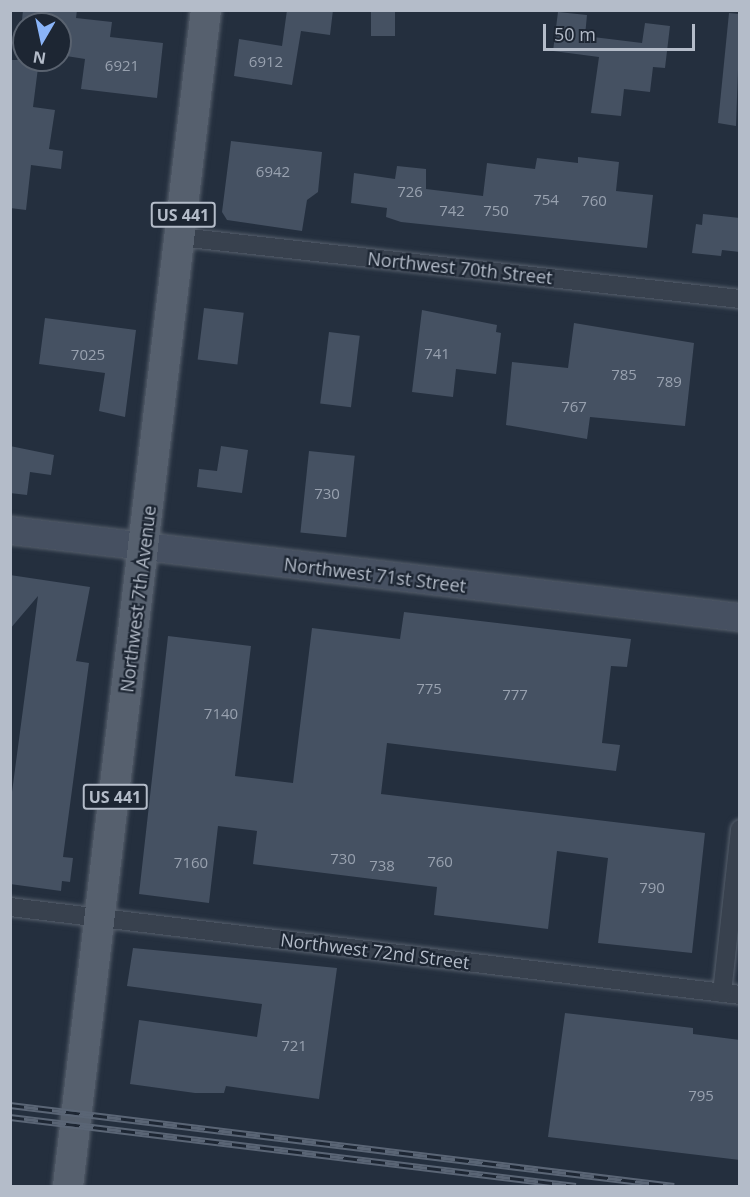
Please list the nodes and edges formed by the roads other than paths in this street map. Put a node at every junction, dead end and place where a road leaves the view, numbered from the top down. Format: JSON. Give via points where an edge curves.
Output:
{"nodes":[{"id":1,"x":206,"y":10,"type":"edge"},
{"id":2,"x":180,"y":237,"type":"junction"},
{"id":3,"x":740,"y":299,"type":"edge"},
{"id":4,"x":10,"y":530,"type":"edge"},
{"id":5,"x":144,"y":549,"type":"junction"},
{"id":6,"x":740,"y":617,"type":"edge"},
{"id":7,"x":740,"y":829,"type":"edge"},
{"id":8,"x":10,"y":907,"type":"edge"},
{"id":9,"x":100,"y":918,"type":"junction"},
{"id":10,"x":731,"y":994,"type":"edge"},
{"id":11,"x":68,"y":1186,"type":"edge"}],
"edges":[{"from":1,"to":2,"type":"main road","name":"Northwest 7th Avenue","number":"US 441"},
{"from":2,"to":3,"type":"street","name":"Northwest 70th Street"},
{"from":2,"to":5,"type":"main road","name":"Northwest 7th Avenue","number":"US 441"},
{"from":4,"to":5,"type":"street","name":"Northwest 71st Street"},
{"from":5,"to":6,"type":"street","name":"Northwest 71st Street"},
{"from":5,"to":9,"type":"main road","name":"Northwest 7th Avenue","number":"US 441"},
{"from":7,"to":10,"type":"street"},
{"from":8,"to":9,"type":"street","name":"Northwest 72nd Street"},
{"from":9,"to":10,"type":"street","name":"Northwest 72nd Street"},
{"from":9,"to":11,"type":"main road","name":"Northwest 7th Avenue","number":"US 441"}]}
